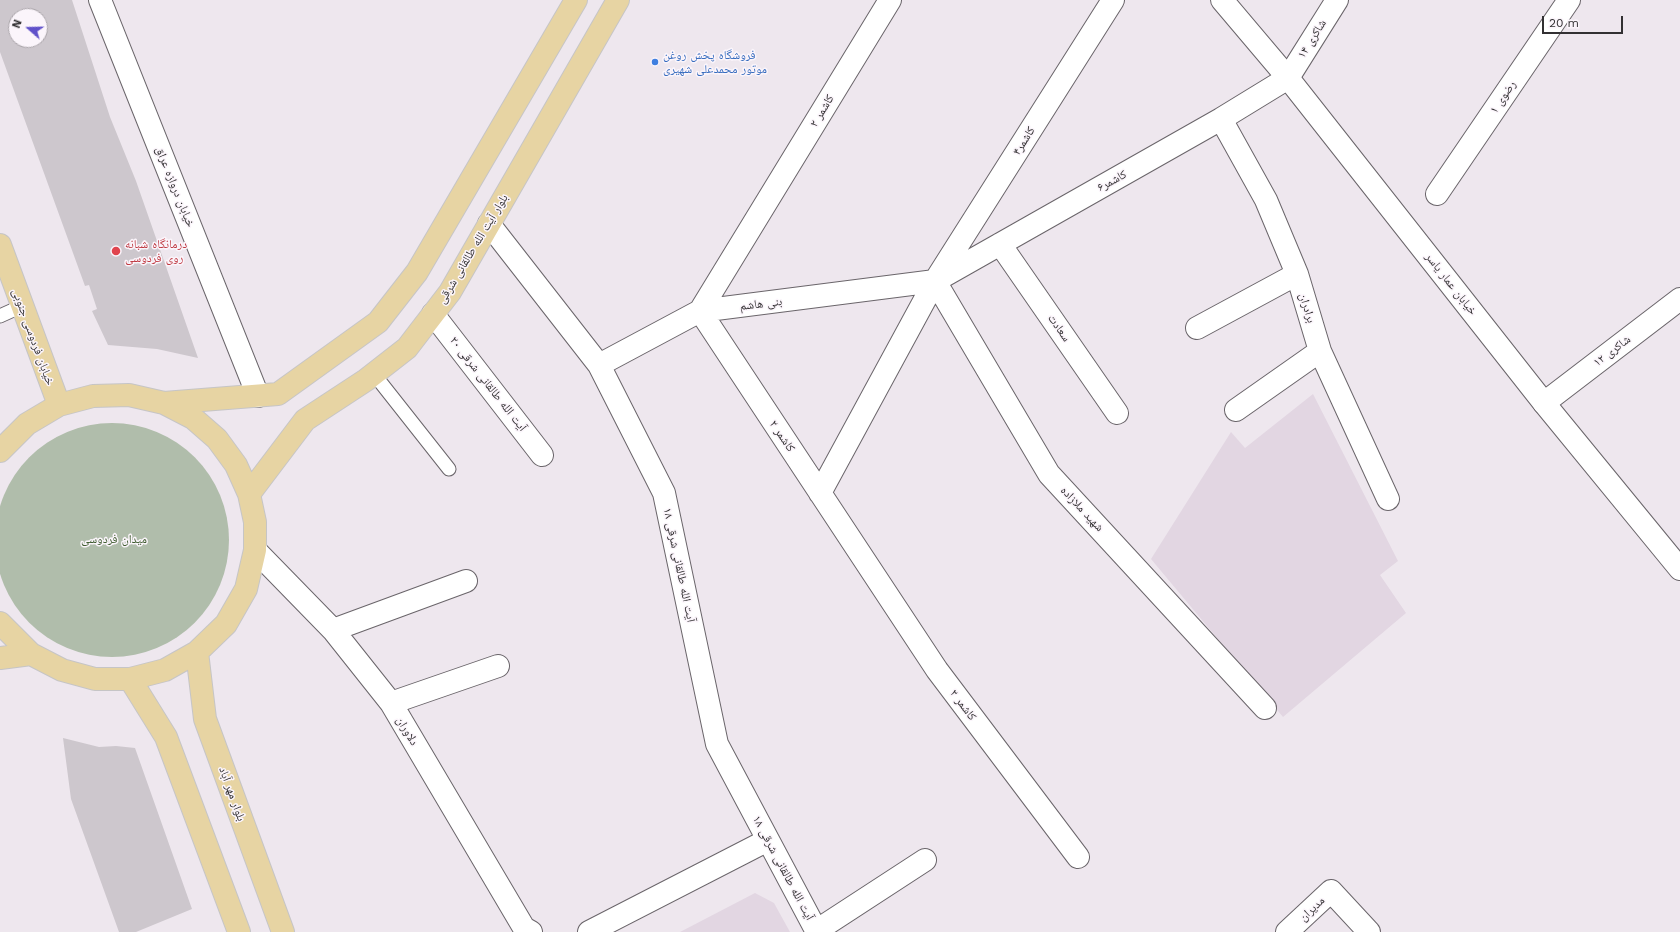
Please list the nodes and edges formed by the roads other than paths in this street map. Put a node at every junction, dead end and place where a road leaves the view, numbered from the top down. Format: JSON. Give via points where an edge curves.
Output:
{"nodes":[{"id":1,"x":100,"y":0,"type":"edge"},
{"id":2,"x":576,"y":0,"type":"edge"},
{"id":3,"x":618,"y":0,"type":"edge"},
{"id":4,"x":890,"y":0,"type":"edge"},
{"id":5,"x":1113,"y":0,"type":"edge"},
{"id":6,"x":1222,"y":0,"type":"edge"},
{"id":7,"x":1337,"y":0,"type":"edge"},
{"id":8,"x":1569,"y":0,"type":"edge"},
{"id":9,"x":1288,"y":78,"type":"junction"},
{"id":10,"x":1222,"y":119,"type":"junction"},
{"id":11,"x":1437,"y":194,"type":"dead end"},
{"id":12,"x":489,"y":224,"type":"junction"},
{"id":13,"x":1000,"y":244,"type":"junction"},
{"id":14,"x":0,"y":245,"type":"edge"},
{"id":15,"x":1298,"y":274,"type":"junction"},
{"id":16,"x":935,"y":281,"type":"junction"},
{"id":17,"x":1680,"y":299,"type":"edge"},
{"id":18,"x":22,"y":306,"type":"junction"},
{"id":19,"x":700,"y":312,"type":"junction"},
{"id":20,"x":433,"y":314,"type":"junction"},
{"id":21,"x":0,"y":316,"type":"edge"},
{"id":22,"x":1197,"y":328,"type":"dead end"},
{"id":23,"x":1320,"y":352,"type":"junction"},
{"id":24,"x":600,"y":365,"type":"junction"},
{"id":25,"x":374,"y":374,"type":"junction"},
{"id":26,"x":258,"y":396,"type":"junction"},
{"id":27,"x":164,"y":403,"type":"junction"},
{"id":28,"x":1544,"y":403,"type":"junction"},
{"id":29,"x":59,"y":405,"type":"junction"},
{"id":30,"x":1236,"y":410,"type":"dead end"},
{"id":31,"x":1117,"y":413,"type":"dead end"},
{"id":32,"x":0,"y":451,"type":"edge"},
{"id":33,"x":542,"y":455,"type":"dead end"},
{"id":34,"x":449,"y":469,"type":"dead end"},
{"id":35,"x":820,"y":493,"type":"junction"},
{"id":36,"x":249,"y":494,"type":"junction"},
{"id":37,"x":1388,"y":499,"type":"dead end"},
{"id":38,"x":255,"y":550,"type":"junction"},
{"id":39,"x":1680,"y":569,"type":"edge"},
{"id":40,"x":466,"y":582,"type":"dead end"},
{"id":41,"x":0,"y":623,"type":"edge"},
{"id":42,"x":333,"y":630,"type":"junction"},
{"id":43,"x":197,"y":652,"type":"junction"},
{"id":44,"x":31,"y":654,"type":"junction"},
{"id":45,"x":0,"y":658,"type":"edge"},
{"id":46,"x":498,"y":666,"type":"dead end"},
{"id":47,"x":130,"y":679,"type":"junction"},
{"id":48,"x":391,"y":703,"type":"junction"},
{"id":49,"x":1265,"y":708,"type":"dead end"},
{"id":50,"x":768,"y":840,"type":"junction"},
{"id":51,"x":1078,"y":857,"type":"dead end"},
{"id":52,"x":925,"y":860,"type":"dead end"},
{"id":53,"x":524,"y":931,"type":"edge"},
{"id":54,"x":239,"y":932,"type":"edge"},
{"id":55,"x":283,"y":932,"type":"edge"},
{"id":56,"x":589,"y":932,"type":"edge"},
{"id":57,"x":817,"y":932,"type":"edge"},
{"id":58,"x":1287,"y":932,"type":"edge"},
{"id":59,"x":1369,"y":932,"type":"edge"}],
"edges":[{"from":1,"to":26,"type":"street","name":"خیابان دروازه عراق"},
{"from":2,"to":26,"type":"main road","via":[[417,272],[378,322],[278,394]]},
{"from":3,"to":12,"type":"main road","name":"بلوار آیت الله طالقانی شرقی"},
{"from":4,"to":19,"type":"street","name":"کاشمر ۲"},
{"from":5,"to":16,"type":"street","name":"کاشمر۴"},
{"from":6,"to":9,"type":"street","name":"خیابان عمار یاسر"},
{"from":7,"to":9,"type":"street","name":"شاکری ۱۴"},
{"from":8,"to":11,"type":"street","name":"رضوی ۱"},
{"from":9,"to":10,"type":"street","name":"کاشمر۶"},
{"from":9,"to":28,"type":"street","name":"خیابان عمار یاسر"},
{"from":10,"to":13,"type":"street","name":"کاشمر۶"},
{"from":10,"to":15,"type":"street","name":"برادران","via":[[1266,200]]},
{"from":12,"to":20,"type":"main road","name":"بلوار آیت الله طالقانی شرقی","via":[[450,292]]},
{"from":12,"to":24,"type":"street","name":"آیت الله طالقانی شرقی ۱۸"},
{"from":13,"to":16,"type":"street","name":"کاشمر۶"},
{"from":13,"to":31,"type":"street","name":"سعادت"},
{"from":14,"to":18,"type":"main road","name":"خیابان فردوسی جنوبی"},
{"from":15,"to":22,"type":"street"},
{"from":15,"to":23,"type":"street","name":"برادران"},
{"from":16,"to":19,"type":"street","name":"بنی هاشم"},
{"from":16,"to":35,"type":"street","name":"کاشمر۴"},
{"from":16,"to":49,"type":"street","name":"شهید ملازاده","via":[[1049,474]]},
{"from":17,"to":28,"type":"street","name":"شاکری ۱۲"},
{"from":18,"to":21,"type":"lane"},
{"from":18,"to":29,"type":"main road","name":"خیابان فردوسی جنوبی"},
{"from":19,"to":24,"type":"street","name":"بنی هاشم"},
{"from":19,"to":35,"type":"street","name":"کاشمر ۲"},
{"from":20,"to":25,"type":"main road","name":"بلوار آیت الله طالقانی شرقی","via":[[407,348]]},
{"from":20,"to":33,"type":"street","name":"آیت الله طالقانی شرقی ۲۰"},
{"from":23,"to":30,"type":"street"},
{"from":23,"to":37,"type":"street","name":"برادران"},
{"from":24,"to":50,"type":"street","name":"آیت الله طالقانی شرقی ۱۸","via":[[664,493],[717,744]]},
{"from":25,"to":34,"type":"lane"},
{"from":25,"to":36,"type":"main road","name":"بلوار آیت الله طالقانی شرقی","via":[[305,420]]},
{"from":26,"to":27,"type":"main road"},
{"from":27,"to":29,"type":"main road","via":[[129,395],[93,396]]},
{"from":27,"to":36,"type":"main road","via":[[193,418],[217,439],[236,465]]},
{"from":28,"to":39,"type":"street","name":"خیابان عمار یاسر"},
{"from":29,"to":32,"type":"main road","via":[[27,424]]},
{"from":35,"to":51,"type":"street","name":"کاشمر ۲","via":[[937,670]]},
{"from":36,"to":38,"type":"main road","via":[[255,522]]},
{"from":38,"to":42,"type":"street","name":"دلاوران"},
{"from":38,"to":43,"type":"main road","via":[[246,589],[226,624]]},
{"from":40,"to":42,"type":"street"},
{"from":41,"to":44,"type":"main road"},
{"from":42,"to":48,"type":"street","name":"دلاوران"},
{"from":43,"to":47,"type":"main road","via":[[165,670]]},
{"from":43,"to":55,"type":"main road","name":"بلوار مهر آباد","via":[[205,719]]},
{"from":44,"to":45,"type":"main road"},
{"from":44,"to":47,"type":"main road","via":[[68,672],[95,679]]},
{"from":46,"to":48,"type":"street"},
{"from":47,"to":54,"type":"main road","via":[[166,737]]},
{"from":48,"to":53,"type":"street","name":"دلاوران"},
{"from":50,"to":56,"type":"street"},
{"from":50,"to":57,"type":"street","name":"آیت الله طالقانی شرقی ۱۸"},
{"from":52,"to":57,"type":"street"},
{"from":58,"to":59,"type":"street","name":"مدیران","via":[[1331,891]]}]}
